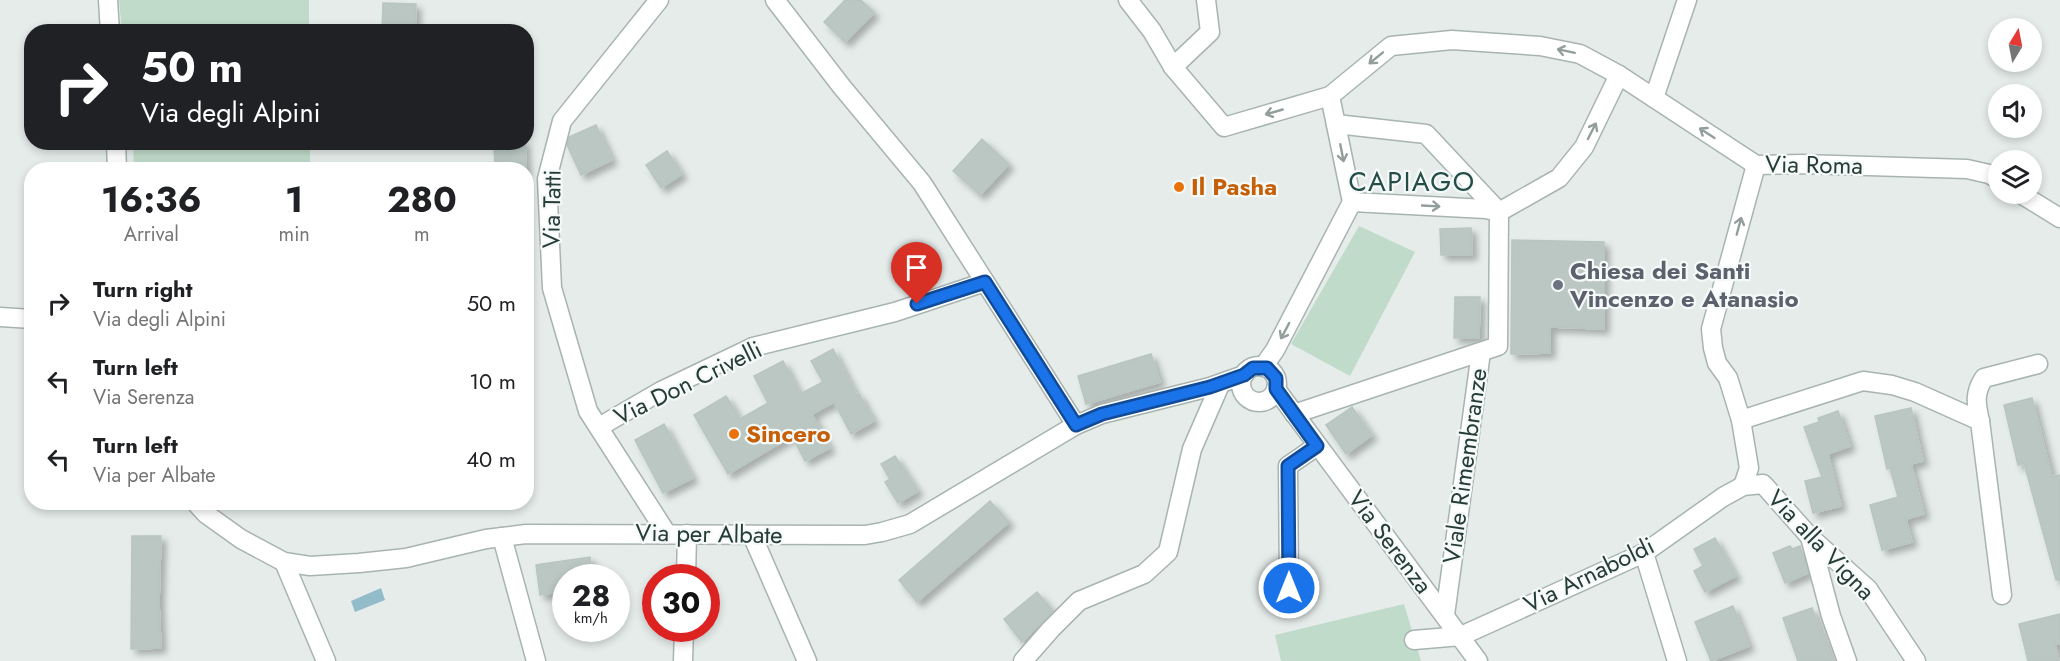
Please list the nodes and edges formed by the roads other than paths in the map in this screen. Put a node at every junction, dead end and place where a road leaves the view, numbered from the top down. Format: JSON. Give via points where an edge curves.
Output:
{"nodes":[{"id":1,"x":108,"y":0,"type":"edge"},
{"id":2,"x":659,"y":0,"type":"edge"},
{"id":3,"x":775,"y":0,"type":"edge"},
{"id":4,"x":1128,"y":0,"type":"edge"},
{"id":5,"x":1206,"y":0,"type":"edge"},
{"id":6,"x":1687,"y":0,"type":"edge"},
{"id":7,"x":110,"y":24,"type":"edge"},
{"id":8,"x":1173,"y":68,"type":"junction"},
{"id":9,"x":1619,"y":75,"type":"junction"},
{"id":10,"x":1330,"y":96,"type":"junction"},
{"id":11,"x":1654,"y":99,"type":"junction"},
{"id":12,"x":1336,"y":124,"type":"junction"},
{"id":13,"x":1756,"y":165,"type":"junction"},
{"id":14,"x":1988,"y":174,"type":"edge"},
{"id":15,"x":1352,"y":202,"type":"junction"},
{"id":16,"x":2037,"y":204,"type":"edge"},
{"id":17,"x":1499,"y":212,"type":"junction"},
{"id":18,"x":2060,"y":218,"type":"edge"},
{"id":19,"x":985,"y":282,"type":"junction"},
{"id":20,"x":0,"y":317,"type":"edge"},
{"id":21,"x":24,"y":318,"type":"edge"},
{"id":22,"x":1480,"y":352,"type":"junction"},
{"id":23,"x":2038,"y":364,"type":"dead end"},
{"id":24,"x":1263,"y":367,"type":"junction"},
{"id":25,"x":1244,"y":384,"type":"junction"},
{"id":26,"x":1214,"y":387,"type":"junction"},
{"id":27,"x":1271,"y":395,"type":"junction"},
{"id":28,"x":1297,"y":419,"type":"junction"},
{"id":29,"x":1741,"y":420,"type":"junction"},
{"id":30,"x":1980,"y":421,"type":"junction"},
{"id":31,"x":1076,"y":425,"type":"junction"},
{"id":32,"x":599,"y":428,"type":"junction"},
{"id":33,"x":1317,"y":446,"type":"junction"},
{"id":34,"x":1743,"y":486,"type":"junction"},
{"id":35,"x":202,"y":510,"type":"edge"},
{"id":36,"x":668,"y":534,"type":"junction"},
{"id":37,"x":687,"y":534,"type":"junction"},
{"id":38,"x":752,"y":535,"type":"junction"},
{"id":39,"x":502,"y":537,"type":"junction"},
{"id":40,"x":1810,"y":537,"type":"junction"},
{"id":41,"x":1644,"y":553,"type":"junction"},
{"id":42,"x":284,"y":562,"type":"junction"},
{"id":43,"x":686,"y":564,"type":"edge"},
{"id":44,"x":1289,"y":588,"type":"dead end"},
{"id":45,"x":2002,"y":595,"type":"dead end"},
{"id":46,"x":1445,"y":615,"type":"junction"},
{"id":47,"x":1461,"y":636,"type":"junction"},
{"id":48,"x":1414,"y":640,"type":"dead end"},
{"id":49,"x":684,"y":642,"type":"edge"},
{"id":50,"x":326,"y":661,"type":"edge"},
{"id":51,"x":536,"y":661,"type":"edge"},
{"id":52,"x":683,"y":661,"type":"edge"},
{"id":53,"x":807,"y":661,"type":"edge"},
{"id":54,"x":1023,"y":661,"type":"edge"},
{"id":55,"x":1479,"y":661,"type":"edge"},
{"id":56,"x":1677,"y":661,"type":"edge"},
{"id":57,"x":1846,"y":661,"type":"edge"},
{"id":58,"x":1916,"y":661,"type":"edge"}],
"edges":[{"from":1,"to":7,"type":"street"},
{"from":2,"to":32,"type":"street","name":"Via Tatti","via":[[562,121],[547,179],[552,288],[588,411]]},
{"from":3,"to":19,"type":"street","via":[[922,183]]},
{"from":4,"to":8,"type":"street"},
{"from":5,"to":8,"type":"street","via":[[1210,32]]},
{"from":6,"to":11,"type":"street"},
{"from":10,"to":8,"type":"street","one_way":true,"via":[[1224,127]]},
{"from":9,"to":10,"type":"street","name":"Via Roma","one_way":true,"via":[[1580,54],[1540,46],[1452,40],[1391,46]]},
{"from":9,"to":11,"type":"street","name":"Via Roma"},
{"from":17,"to":9,"type":"street","one_way":true,"via":[[1559,178],[1584,147]]},
{"from":10,"to":12,"type":"street"},
{"from":13,"to":11,"type":"street","name":"Via Roma","one_way":true},
{"from":12,"to":15,"type":"street","one_way":true},
{"from":12,"to":17,"type":"street","via":[[1426,134]]},
{"from":13,"to":14,"type":"street","name":"Via Roma","via":[[1967,169]]},
{"from":29,"to":13,"type":"street","name":"Via alla Vigna","one_way":true,"via":[[1728,378],[1717,363],[1711,330]]},
{"from":15,"to":17,"type":"street","one_way":true},
{"from":15,"to":24,"type":"street","one_way":true},
{"from":16,"to":18,"type":"street"},
{"from":17,"to":22,"type":"street","via":[[1498,346]]},
{"from":19,"to":31,"type":"street"},
{"from":19,"to":32,"type":"street","name":"Via Don Crivelli","via":[[895,312],[753,347],[661,391]]},
{"from":20,"to":21,"type":"street"},
{"from":22,"to":28,"type":"street"},
{"from":22,"to":46,"type":"street","name":"Viale Rimembranze"},
{"from":23,"to":30,"type":"street","via":[[1984,378],[1975,399]]},
{"from":24,"to":25,"type":"street","via":[[1253,368]]},
{"from":24,"to":27,"type":"street","via":[[1276,378]]},
{"from":25,"to":26,"type":"street","name":"Via per Albate"},
{"from":25,"to":27,"type":"street","via":[[1252,401]]},
{"from":26,"to":31,"type":"street","name":"Via per Albate","via":[[1102,414]]},
{"from":26,"to":54,"type":"street","via":[[1192,449],[1168,552],[1144,574],[1079,601]]},
{"from":27,"to":28,"type":"street","name":"Via Serenza"},
{"from":28,"to":33,"type":"street","name":"Via Serenza"},
{"from":29,"to":30,"type":"street","via":[[1863,381],[1915,392]]},
{"from":29,"to":34,"type":"street","name":"Via alla Vigna","via":[[1749,468]]},
{"from":30,"to":45,"type":"street"},
{"from":31,"to":38,"type":"street","name":"Via per Albate","via":[[903,526],[865,535]]},
{"from":32,"to":36,"type":"street","name":"Via Tatti"},
{"from":33,"to":44,"type":"street","via":[[1288,466]]},
{"from":33,"to":46,"type":"street","name":"Via Serenza"},
{"from":34,"to":40,"type":"street","name":"Via alla Vigna","via":[[1763,484]]},
{"from":34,"to":41,"type":"street","name":"Via Arnaboldi"},
{"from":35,"to":42,"type":"street","name":"Via per Albate","via":[[241,539]]},
{"from":36,"to":37,"type":"street","name":"Via per Albate"},
{"from":36,"to":39,"type":"street","name":"Via per Albate"},
{"from":37,"to":38,"type":"street","name":"Via per Albate"},
{"from":37,"to":43,"type":"street"},
{"from":38,"to":53,"type":"street"},
{"from":39,"to":42,"type":"street","name":"Via per Albate","via":[[383,561],[310,566]]},
{"from":39,"to":51,"type":"street"},
{"from":40,"to":57,"type":"street"},
{"from":40,"to":58,"type":"street","name":"Via alla Vigna","via":[[1868,589]]},
{"from":41,"to":47,"type":"street","name":"Via Arnaboldi"},
{"from":41,"to":56,"type":"street"},
{"from":42,"to":50,"type":"street"},
{"from":46,"to":47,"type":"street","name":"Via Serenza"},
{"from":47,"to":48,"type":"street","name":"Via Arnaboldi"},
{"from":47,"to":55,"type":"street","name":"Via Serenza"},
{"from":49,"to":52,"type":"street"}]}
